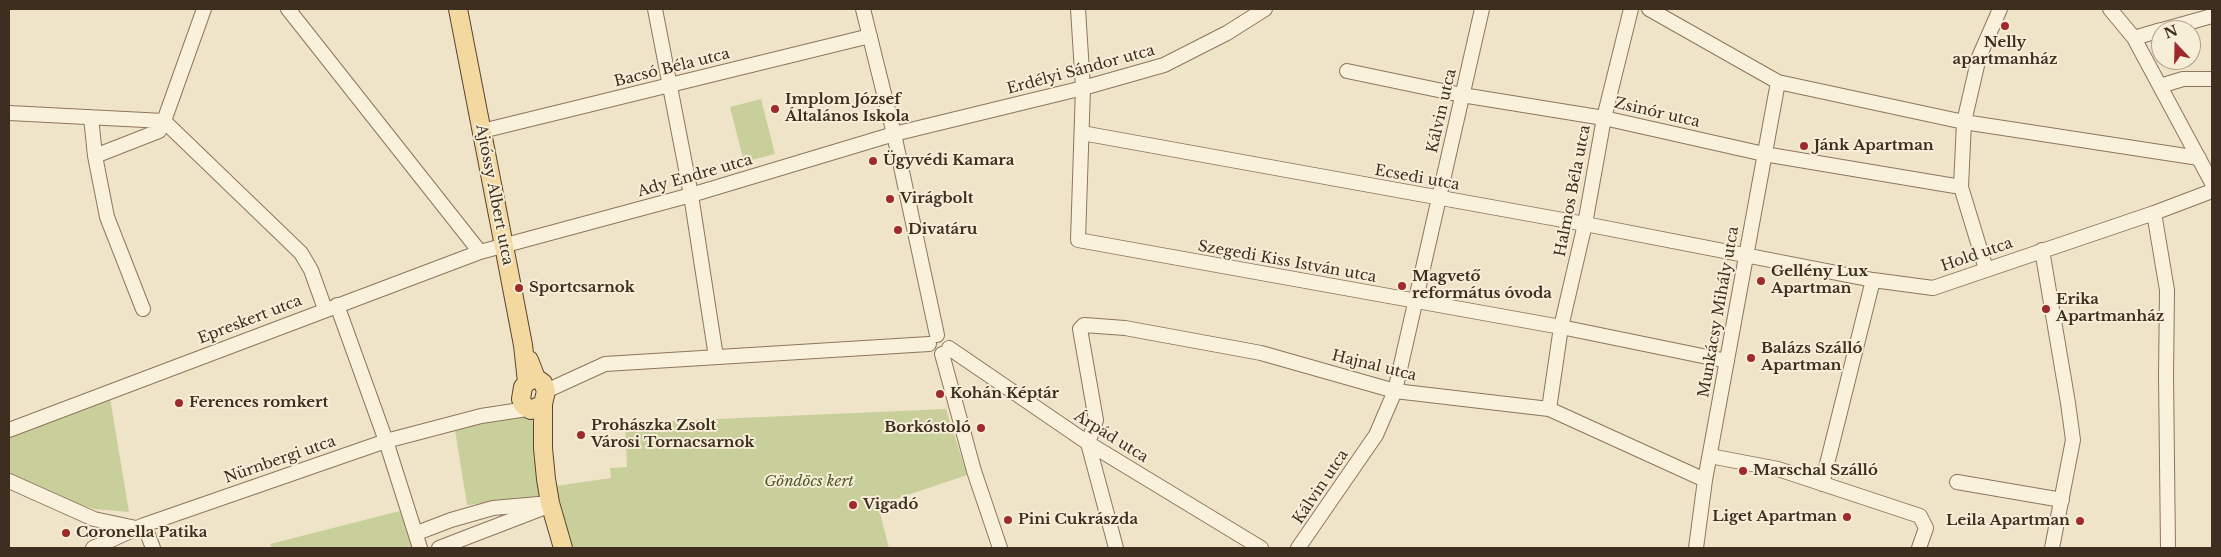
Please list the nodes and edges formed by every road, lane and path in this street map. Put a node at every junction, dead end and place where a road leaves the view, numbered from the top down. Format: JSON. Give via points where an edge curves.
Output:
{"nodes":[{"id":1,"x":204,"y":9,"type":"edge"},
{"id":2,"x":288,"y":9,"type":"edge"},
{"id":3,"x":458,"y":9,"type":"edge"},
{"id":4,"x":655,"y":9,"type":"edge"},
{"id":5,"x":863,"y":9,"type":"edge"},
{"id":6,"x":1078,"y":9,"type":"edge"},
{"id":7,"x":1265,"y":9,"type":"edge"},
{"id":8,"x":1482,"y":9,"type":"edge"},
{"id":9,"x":1630,"y":9,"type":"edge"},
{"id":10,"x":1649,"y":9,"type":"edge"},
{"id":11,"x":2000,"y":9,"type":"edge"},
{"id":12,"x":2110,"y":9,"type":"edge"},
{"id":13,"x":2212,"y":16,"type":"edge"},
{"id":14,"x":2198,"y":20,"type":"edge"},
{"id":15,"x":2151,"y":33,"type":"edge"},
{"id":16,"x":870,"y":36,"type":"junction"},
{"id":17,"x":2134,"y":38,"type":"junction"},
{"id":18,"x":1347,"y":72,"type":"dead end"},
{"id":19,"x":2212,"y":79,"type":"edge"},
{"id":20,"x":1778,"y":82,"type":"junction"},
{"id":21,"x":669,"y":85,"type":"junction"},
{"id":22,"x":2160,"y":86,"type":"junction"},
{"id":23,"x":1083,"y":88,"type":"junction"},
{"id":24,"x":1462,"y":96,"type":"junction"},
{"id":25,"x":9,"y":113,"type":"edge"},
{"id":26,"x":91,"y":117,"type":"junction"},
{"id":27,"x":1604,"y":118,"type":"junction"},
{"id":28,"x":164,"y":122,"type":"junction"},
{"id":29,"x":1964,"y":122,"type":"junction"},
{"id":30,"x":482,"y":131,"type":"junction"},
{"id":31,"x":1082,"y":133,"type":"junction"},
{"id":32,"x":894,"y":134,"type":"junction"},
{"id":33,"x":1764,"y":154,"type":"junction"},
{"id":34,"x":95,"y":156,"type":"junction"},
{"id":35,"x":2199,"y":158,"type":"junction"},
{"id":36,"x":2212,"y":183,"type":"edge"},
{"id":37,"x":1961,"y":187,"type":"junction"},
{"id":38,"x":2212,"y":191,"type":"edge"},
{"id":39,"x":691,"y":195,"type":"junction"},
{"id":40,"x":1438,"y":199,"type":"junction"},
{"id":41,"x":2154,"y":214,"type":"junction"},
{"id":42,"x":1585,"y":224,"type":"junction"},
{"id":43,"x":504,"y":246,"type":"junction"},
{"id":44,"x":2042,"y":250,"type":"junction"},
{"id":45,"x":480,"y":252,"type":"junction"},
{"id":46,"x":1746,"y":254,"type":"junction"},
{"id":47,"x":1986,"y":269,"type":"junction"},
{"id":48,"x":1874,"y":280,"type":"junction"},
{"id":49,"x":1414,"y":302,"type":"junction"},
{"id":50,"x":331,"y":307,"type":"junction"},
{"id":51,"x":143,"y":309,"type":"dead end"},
{"id":52,"x":1561,"y":327,"type":"junction"},
{"id":53,"x":933,"y":339,"type":"junction"},
{"id":54,"x":947,"y":354,"type":"junction"},
{"id":55,"x":716,"y":357,"type":"junction"},
{"id":56,"x":1727,"y":361,"type":"junction"},
{"id":57,"x":1395,"y":391,"type":"junction"},
{"id":58,"x":534,"y":394,"type":"junction"},
{"id":59,"x":1548,"y":409,"type":"junction"},
{"id":60,"x":9,"y":430,"type":"edge"},
{"id":61,"x":386,"y":441,"type":"junction"},
{"id":62,"x":1088,"y":443,"type":"junction"},
{"id":63,"x":1710,"y":456,"type":"junction"},
{"id":64,"x":1706,"y":480,"type":"junction"},
{"id":65,"x":9,"y":481,"type":"edge"},
{"id":66,"x":1957,"y":482,"type":"dead end"},
{"id":67,"x":1822,"y":484,"type":"junction"},
{"id":68,"x":2062,"y":500,"type":"junction"},
{"id":69,"x":550,"y":502,"type":"junction"},
{"id":70,"x":94,"y":519,"type":"junction"},
{"id":71,"x":140,"y":526,"type":"junction"},
{"id":72,"x":416,"y":533,"type":"junction"},
{"id":73,"x":94,"y":548,"type":"edge"},
{"id":74,"x":153,"y":548,"type":"edge"},
{"id":75,"x":420,"y":548,"type":"edge"},
{"id":76,"x":439,"y":548,"type":"edge"},
{"id":77,"x":563,"y":548,"type":"edge"},
{"id":78,"x":1000,"y":548,"type":"edge"},
{"id":79,"x":1116,"y":548,"type":"edge"},
{"id":80,"x":1261,"y":548,"type":"edge"},
{"id":81,"x":1298,"y":548,"type":"edge"},
{"id":82,"x":1696,"y":548,"type":"edge"},
{"id":83,"x":1919,"y":548,"type":"edge"},
{"id":84,"x":2052,"y":548,"type":"edge"},
{"id":85,"x":2168,"y":548,"type":"edge"}],
"edges":[{"from":1,"to":28,"type":"street"},
{"from":2,"to":45,"type":"street"},
{"from":3,"to":30,"type":"main road","name":"Ajtóssy Albert utca"},
{"from":4,"to":21,"type":"street"},
{"from":5,"to":16,"type":"street"},
{"from":6,"to":23,"type":"street","name":"Szegedi Kiss István utca"},
{"from":7,"to":23,"type":"street","name":"Erdélyi Sándor utca","via":[[1227,33],[1164,65]]},
{"from":8,"to":24,"type":"street","name":"Kálvin utca"},
{"from":9,"to":27,"type":"street","name":"Halmos Béla utca"},
{"from":10,"to":20,"type":"street"},
{"from":11,"to":29,"type":"street","via":[[1979,58]]},
{"from":12,"to":17,"type":"street"},
{"from":13,"to":14,"type":"street"},
{"from":15,"to":17,"type":"street"},
{"from":16,"to":21,"type":"street","name":"Bacsó Béla utca"},
{"from":16,"to":32,"type":"street"},
{"from":17,"to":22,"type":"street"},
{"from":18,"to":24,"type":"street","name":"Zsinór utca"},
{"from":19,"to":22,"type":"street","via":[[2183,79]]},
{"from":20,"to":29,"type":"street"},
{"from":20,"to":33,"type":"street","name":"Munkácsy Mihály utca"},
{"from":21,"to":30,"type":"street","name":"Bacsó Béla utca"},
{"from":21,"to":39,"type":"street"},
{"from":22,"to":35,"type":"street"},
{"from":23,"to":31,"type":"street","name":"Szegedi Kiss István utca"},
{"from":23,"to":32,"type":"street","name":"Erdélyi Sándor utca"},
{"from":24,"to":27,"type":"street","name":"Zsinór utca"},
{"from":24,"to":40,"type":"street","name":"Kálvin utca"},
{"from":25,"to":26,"type":"street"},
{"from":26,"to":28,"type":"street"},
{"from":26,"to":34,"type":"street"},
{"from":27,"to":33,"type":"street","name":"Zsinór utca"},
{"from":27,"to":42,"type":"street","name":"Halmos Béla utca"},
{"from":28,"to":34,"type":"street","via":[[159,131]]},
{"from":28,"to":50,"type":"street","via":[[301,253]]},
{"from":29,"to":35,"type":"street"},
{"from":29,"to":37,"type":"street"},
{"from":30,"to":43,"type":"main road","name":"Ajtóssy Albert utca"},
{"from":31,"to":40,"type":"street","name":"Ecsedi utca"},
{"from":31,"to":49,"type":"street","name":"Szegedi Kiss István utca","via":[[1078,240]]},
{"from":32,"to":39,"type":"street","name":"Ady Endre utca"},
{"from":32,"to":53,"type":"street"},
{"from":33,"to":37,"type":"street","name":"Zsinór utca"},
{"from":33,"to":46,"type":"street","name":"Munkácsy Mihály utca"},
{"from":34,"to":51,"type":"street","via":[[107,217]]},
{"from":35,"to":36,"type":"street"},
{"from":37,"to":47,"type":"street"},
{"from":38,"to":41,"type":"street","name":"Hold utca"},
{"from":39,"to":43,"type":"street","name":"Ady Endre utca"},
{"from":39,"to":55,"type":"street"},
{"from":40,"to":42,"type":"street","name":"Ecsedi utca"},
{"from":40,"to":49,"type":"street","name":"Kálvin utca"},
{"from":41,"to":44,"type":"street","name":"Hold utca"},
{"from":41,"to":85,"type":"street","via":[[2167,290]]},
{"from":42,"to":46,"type":"street","name":"Ecsedi utca"},
{"from":42,"to":52,"type":"street","name":"Halmos Béla utca"},
{"from":43,"to":45,"type":"street","name":"Epreskert utca"},
{"from":43,"to":58,"type":"main road","name":"Ajtóssy Albert utca"},
{"from":44,"to":47,"type":"street","name":"Hold utca"},
{"from":44,"to":68,"type":"street","via":[[2073,440]]},
{"from":45,"to":50,"type":"street","name":"Epreskert utca"},
{"from":46,"to":48,"type":"street","name":"Hold utca"},
{"from":46,"to":56,"type":"street","name":"Munkácsy Mihály utca"},
{"from":47,"to":48,"type":"street","name":"Hold utca","via":[[1932,288]]},
{"from":48,"to":67,"type":"street"},
{"from":49,"to":52,"type":"street","name":"Szegedi Kiss István utca"},
{"from":49,"to":57,"type":"street","name":"Kálvin utca"},
{"from":50,"to":60,"type":"street","name":"Epreskert utca"},
{"from":50,"to":61,"type":"street"},
{"from":52,"to":56,"type":"street","name":"Szegedi Kiss István utca"},
{"from":52,"to":59,"type":"street","name":"Halmos Béla utca"},
{"from":53,"to":54,"type":"street","via":[[947,338]]},
{"from":53,"to":55,"type":"street","name":"Nürnbergi utca","via":[[773,355]]},
{"from":54,"to":62,"type":"street","name":"Árpád utca"},
{"from":54,"to":78,"type":"street","via":[[974,471]]},
{"from":55,"to":58,"type":"street","name":"Nürnbergi utca","via":[[605,364]]},
{"from":56,"to":63,"type":"street","name":"Munkácsy Mihály utca"},
{"from":57,"to":59,"type":"street","name":"Hajnal utca"},
{"from":57,"to":62,"type":"street","name":"Hajnal utca","via":[[1260,353],[1125,328],[1084,325],[1080,329],[1096,420]]},
{"from":57,"to":81,"type":"street","name":"Kálvin utca","via":[[1376,434]]},
{"from":58,"to":61,"type":"street","name":"Nürnbergi utca","via":[[481,416]]},
{"from":58,"to":69,"type":"main road"},
{"from":59,"to":64,"type":"street","name":"Hajnal utca"},
{"from":61,"to":71,"type":"street","name":"Nürnbergi utca"},
{"from":61,"to":72,"type":"street"},
{"from":62,"to":79,"type":"street"},
{"from":62,"to":80,"type":"street","name":"Árpád utca"},
{"from":63,"to":64,"type":"street","name":"Munkácsy Mihály utca"},
{"from":63,"to":67,"type":"street","via":[[1778,469]]},
{"from":64,"to":82,"type":"street","name":"Munkácsy Mihály utca"},
{"from":65,"to":70,"type":"street"},
{"from":66,"to":68,"type":"street"},
{"from":67,"to":83,"type":"street","via":[[1920,516],[1926,528]]},
{"from":68,"to":84,"type":"street"},
{"from":69,"to":72,"type":"street","via":[[493,508]]},
{"from":69,"to":76,"type":"street"},
{"from":69,"to":77,"type":"main road"},
{"from":70,"to":71,"type":"street"},
{"from":70,"to":73,"type":"street","via":[[103,534]]},
{"from":71,"to":73,"type":"street","name":"Nürnbergi utca"},
{"from":71,"to":74,"type":"street"},
{"from":72,"to":75,"type":"street"}]}
